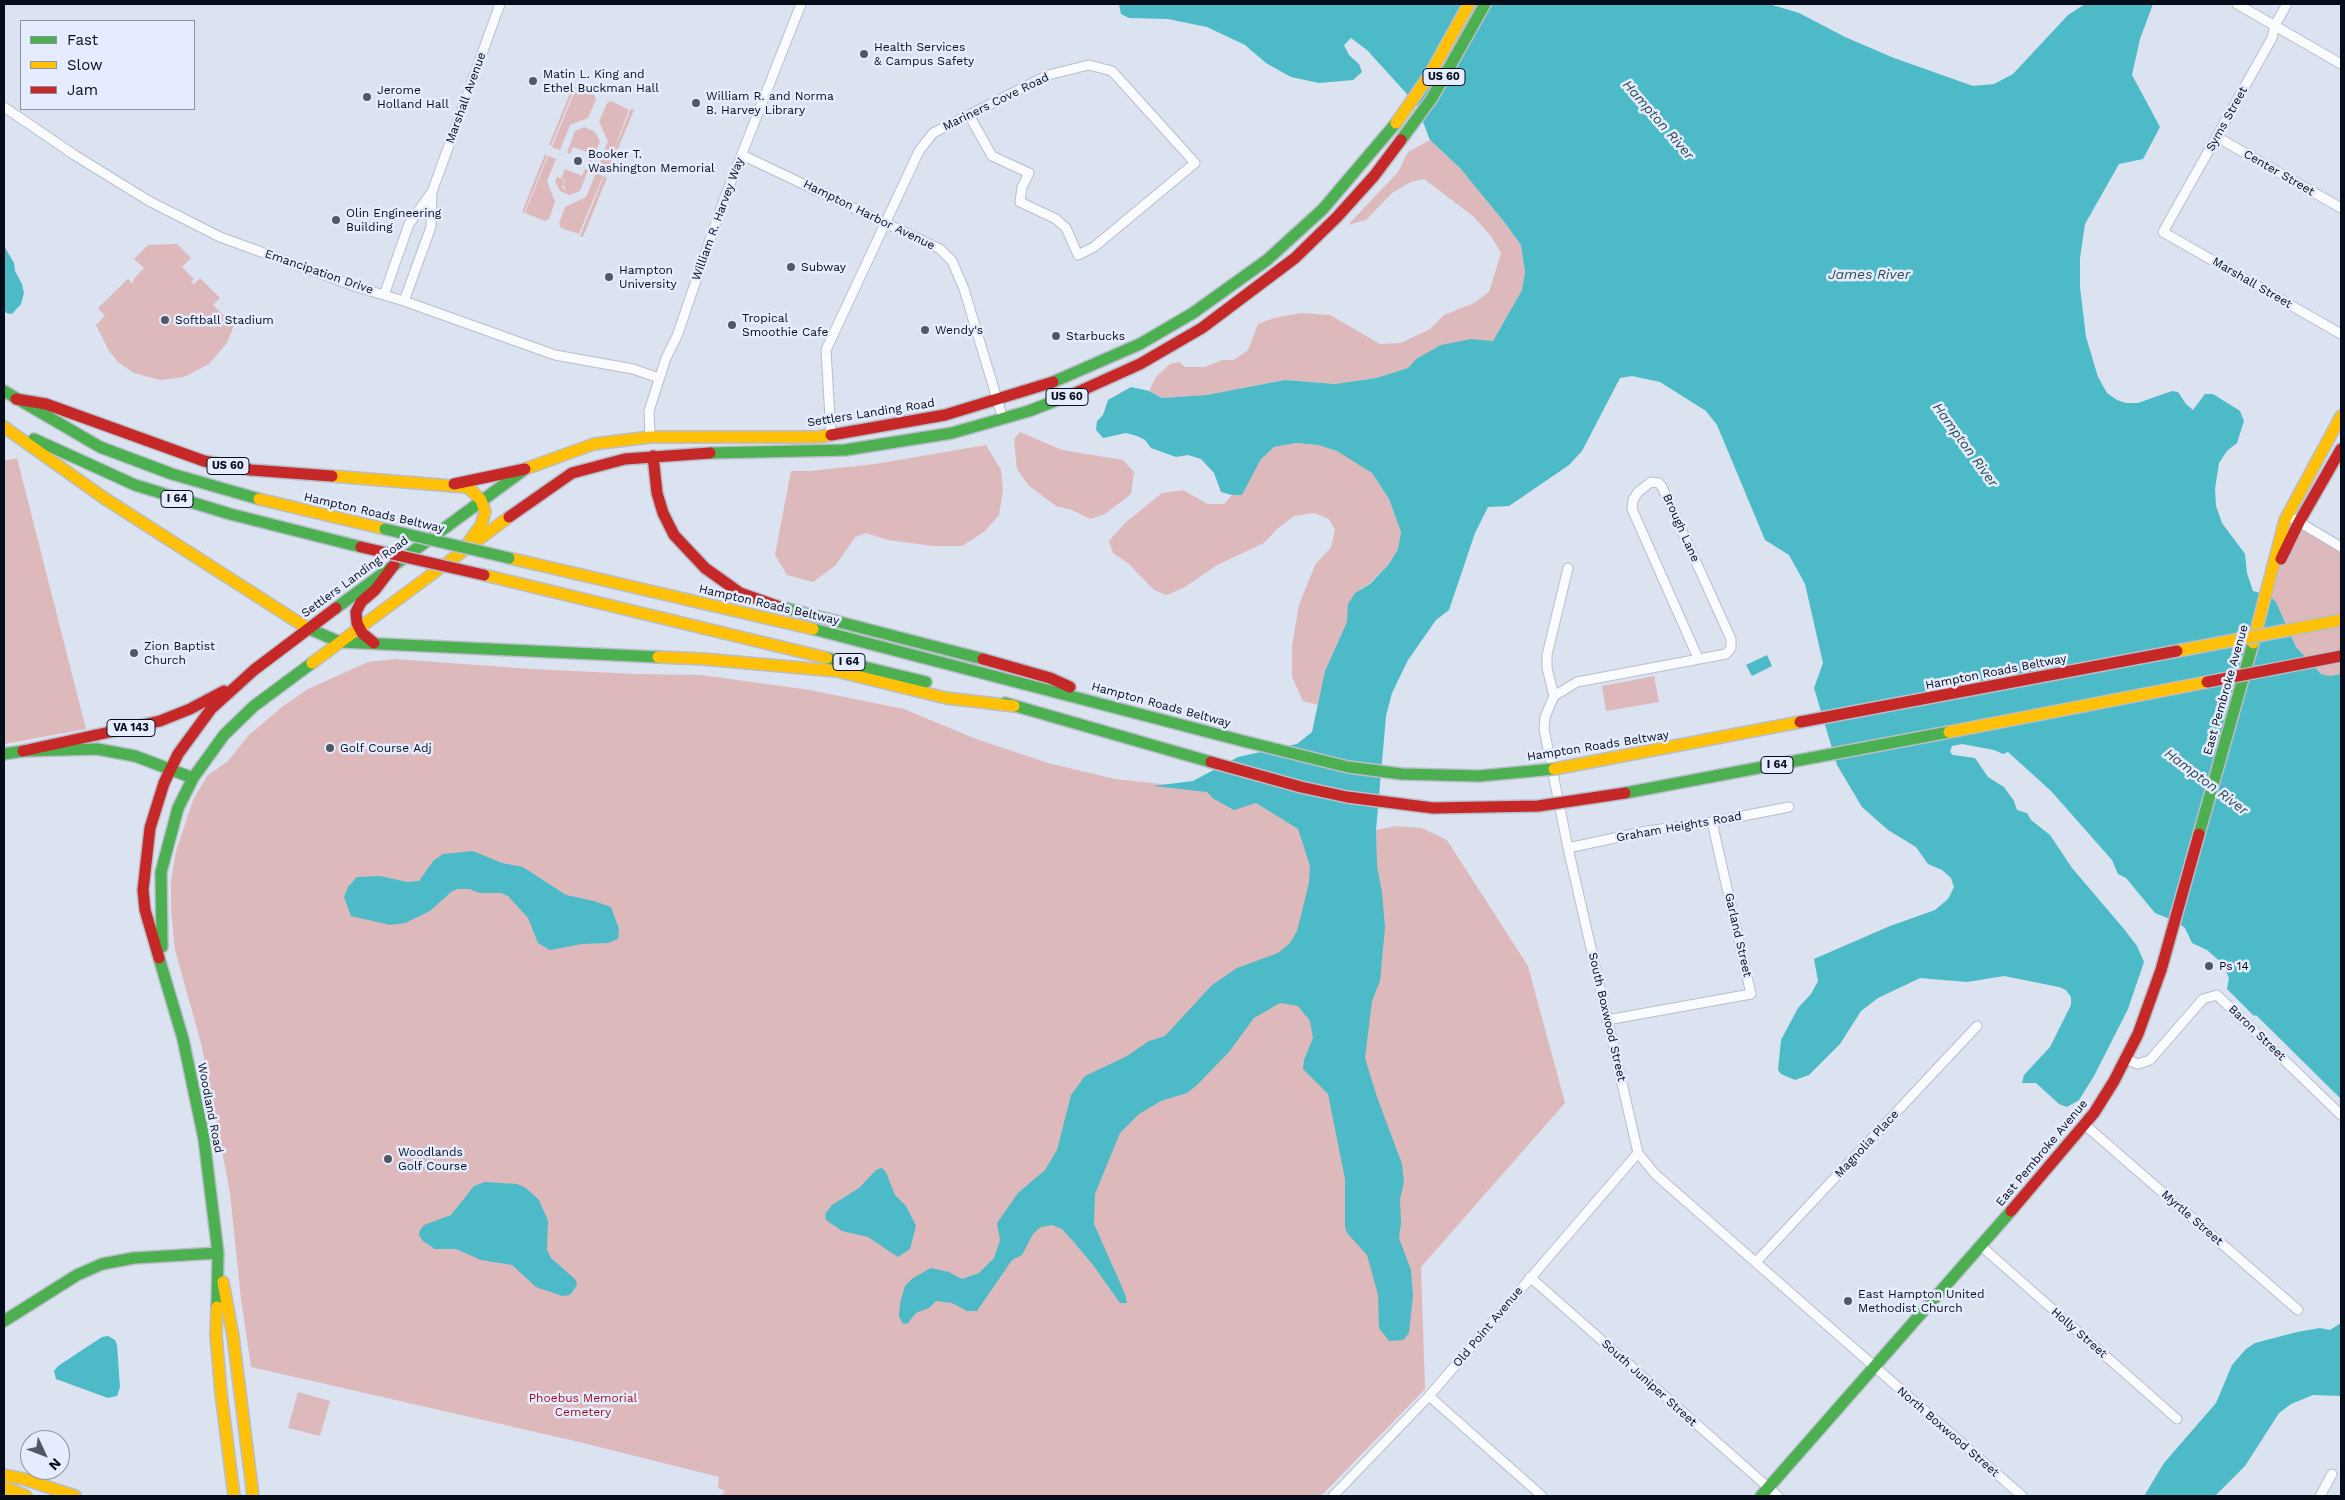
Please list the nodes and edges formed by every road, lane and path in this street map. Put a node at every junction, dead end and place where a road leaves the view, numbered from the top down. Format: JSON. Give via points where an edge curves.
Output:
{"nodes":[{"id":1,"x":500,"y":4,"type":"edge"},
{"id":2,"x":801,"y":4,"type":"edge"},
{"id":3,"x":1469,"y":4,"type":"edge"},
{"id":4,"x":1485,"y":4,"type":"edge"},
{"id":5,"x":2237,"y":4,"type":"edge"},
{"id":6,"x":2287,"y":4,"type":"edge"},
{"id":7,"x":2275,"y":25,"type":"junction"},
{"id":8,"x":2341,"y":64,"type":"edge"},
{"id":9,"x":4,"y":107,"type":"edge"},
{"id":10,"x":969,"y":115,"type":"junction"},
{"id":11,"x":2217,"y":137,"type":"junction"},
{"id":12,"x":742,"y":155,"type":"junction"},
{"id":13,"x":432,"y":192,"type":"junction"},
{"id":14,"x":2341,"y":208,"type":"edge"},
{"id":15,"x":885,"y":221,"type":"junction"},
{"id":16,"x":2163,"y":232,"type":"joint"},
{"id":17,"x":384,"y":295,"type":"junction"},
{"id":18,"x":404,"y":301,"type":"junction"},
{"id":19,"x":2341,"y":334,"type":"edge"},
{"id":20,"x":659,"y":378,"type":"junction"},
{"id":21,"x":4,"y":391,"type":"edge"},
{"id":22,"x":16,"y":399,"type":"junction"},
{"id":23,"x":998,"y":401,"type":"junction"},
{"id":24,"x":2341,"y":416,"type":"edge"},
{"id":25,"x":1003,"y":419,"type":"junction"},
{"id":26,"x":4,"y":422,"type":"edge"},
{"id":27,"x":4,"y":427,"type":"edge"},
{"id":28,"x":830,"y":435,"type":"junction"},
{"id":29,"x":650,"y":437,"type":"junction"},
{"id":30,"x":2341,"y":448,"type":"edge"},
{"id":31,"x":653,"y":456,"type":"junction"},
{"id":32,"x":525,"y":469,"type":"junction"},
{"id":33,"x":449,"y":485,"type":"junction"},
{"id":34,"x":481,"y":500,"type":"junction"},
{"id":35,"x":2287,"y":515,"type":"junction"},
{"id":36,"x":2299,"y":522,"type":"junction"},
{"id":37,"x":2341,"y":547,"type":"edge"},
{"id":38,"x":464,"y":550,"type":"junction"},
{"id":39,"x":394,"y":565,"type":"junction"},
{"id":40,"x":1568,"y":568,"type":"dead end"},
{"id":41,"x":2270,"y":584,"type":"junction"},
{"id":42,"x":2341,"y":620,"type":"edge"},
{"id":43,"x":358,"y":628,"type":"junction"},
{"id":44,"x":307,"y":630,"type":"junction"},
{"id":45,"x":340,"y":642,"type":"junction"},
{"id":46,"x":374,"y":643,"type":"junction"},
{"id":47,"x":2341,"y":656,"type":"edge"},
{"id":48,"x":1698,"y":658,"type":"junction"},
{"id":49,"x":234,"y":687,"type":"junction"},
{"id":50,"x":1554,"y":696,"type":"junction"},
{"id":51,"x":1014,"y":706,"type":"junction"},
{"id":52,"x":1118,"y":708,"type":"junction"},
{"id":53,"x":23,"y":751,"type":"junction"},
{"id":54,"x":4,"y":754,"type":"edge"},
{"id":55,"x":170,"y":769,"type":"junction"},
{"id":56,"x":194,"y":778,"type":"junction"},
{"id":57,"x":1789,"y":807,"type":"dead end"},
{"id":58,"x":1712,"y":822,"type":"junction"},
{"id":59,"x":1568,"y":848,"type":"junction"},
{"id":60,"x":163,"y":970,"type":"junction"},
{"id":61,"x":1607,"y":1020,"type":"junction"},
{"id":62,"x":1978,"y":1026,"type":"dead end"},
{"id":63,"x":2125,"y":1059,"type":"junction"},
{"id":64,"x":2341,"y":1115,"type":"edge"},
{"id":65,"x":2086,"y":1125,"type":"junction"},
{"id":66,"x":1638,"y":1153,"type":"junction"},
{"id":67,"x":1981,"y":1246,"type":"junction"},
{"id":68,"x":218,"y":1253,"type":"junction"},
{"id":69,"x":1756,"y":1262,"type":"junction"},
{"id":70,"x":1530,"y":1277,"type":"junction"},
{"id":71,"x":2298,"y":1310,"type":"dead end"},
{"id":72,"x":4,"y":1322,"type":"edge"},
{"id":73,"x":1875,"y":1367,"type":"junction"},
{"id":74,"x":1429,"y":1396,"type":"junction"},
{"id":75,"x":2177,"y":1419,"type":"dead end"},
{"id":76,"x":2332,"y":1474,"type":"dead end"},
{"id":77,"x":4,"y":1475,"type":"edge"},
{"id":78,"x":4,"y":1487,"type":"edge"},
{"id":79,"x":1765,"y":1492,"type":"edge"},
{"id":80,"x":26,"y":1496,"type":"edge"},
{"id":81,"x":75,"y":1496,"type":"edge"},
{"id":82,"x":234,"y":1496,"type":"edge"},
{"id":83,"x":252,"y":1496,"type":"edge"},
{"id":84,"x":1333,"y":1496,"type":"edge"},
{"id":85,"x":1542,"y":1496,"type":"edge"},
{"id":86,"x":1778,"y":1496,"type":"edge"},
{"id":87,"x":2022,"y":1496,"type":"edge"},
{"id":88,"x":2320,"y":1496,"type":"edge"}],
"edges":[{"from":1,"to":13,"type":"street","name":"Marshall Avenue"},
{"from":2,"to":12,"type":"street","name":"William R. Harvey Way"},
{"from":3,"to":23,"type":"main road","name":"Settlers Landing Road","number":"US 60","via":[[1429,76],[1386,137],[1349,182],[1267,260],[1209,302],[1147,340],[1049,384]]},
{"from":4,"to":25,"type":"main road","number":"US 60","via":[[1432,98],[1398,146],[1362,190],[1287,264],[1236,304],[1134,367],[1066,398]]},
{"from":5,"to":7,"type":"street"},
{"from":6,"to":7,"type":"street","name":"Syms Street"},
{"from":7,"to":8,"type":"street"},
{"from":7,"to":11,"type":"street","name":"Syms Street","via":[[2272,38]]},
{"from":9,"to":17,"type":"street","name":"Emancipation Drive","via":[[141,196],[208,231]]},
{"from":10,"to":10,"type":"street","name":"Mariners Cove Road","via":[[1048,75],[1089,65],[1112,70],[1195,163],[1094,247],[1078,255],[1066,228],[1056,219],[1020,202],[1022,187],[1029,173],[992,156]]},
{"from":10,"to":15,"type":"street","name":"Mariners Cove Road","via":[[933,133],[919,151]]},
{"from":11,"to":14,"type":"street","name":"Center Street"},
{"from":11,"to":16,"type":"street","name":"Syms Street"},
{"from":12,"to":15,"type":"street","name":"Hampton Harbor Avenue"},
{"from":12,"to":20,"type":"street","name":"William R. Harvey Way"},
{"from":13,"to":17,"type":"street","name":"Marshall Avenue","via":[[409,224]]},
{"from":13,"to":18,"type":"street","name":"Marshall Avenue","via":[[431,227]]},
{"from":15,"to":23,"type":"street","name":"Hampton Harbor Avenue","via":[[940,249],[952,262],[964,289]]},
{"from":15,"to":28,"type":"street","name":"Mariners Cove Road","via":[[826,350]]},
{"from":16,"to":19,"type":"street","name":"Marshall Street"},
{"from":17,"to":18,"type":"street","name":"Emancipation Drive"},
{"from":18,"to":20,"type":"street","name":"Emancipation Drive","via":[[554,355],[633,369]]},
{"from":20,"to":29,"type":"street","name":"William R. Harvey Way","via":[[650,410]]},
{"from":21,"to":22,"type":"main road","name":"Hampton Roads Beltway","number":"I 64"},
{"from":22,"to":33,"type":"main road","number":"US 60","via":[[46,404],[204,461],[251,470],[387,483]]},
{"from":22,"to":52,"type":"main road","name":"Hampton Roads Beltway","number":"I 64","bridge":true,"via":[[100,447],[226,491],[846,637]]},
{"from":23,"to":25,"type":"street","name":"Hampton Harbor Avenue"},
{"from":23,"to":28,"type":"main road","name":"Settlers Landing Road","number":"US 60","via":[[945,415]]},
{"from":24,"to":35,"type":"main road","name":"East Pembroke Avenue"},
{"from":25,"to":31,"type":"main road","number":"US 60","via":[[943,435],[866,448]]},
{"from":26,"to":51,"type":"main road","number":"I 64","bridge":true,"via":[[72,458],[135,485],[230,514],[887,671]]},
{"from":27,"to":44,"type":"main road","via":[[104,498]]},
{"from":28,"to":29,"type":"main road","name":"Settlers Landing Road","number":"US 60"},
{"from":29,"to":31,"type":"main road"},
{"from":29,"to":32,"type":"main road","name":"Settlers Landing Road","number":"US 60","via":[[594,444]]},
{"from":30,"to":36,"type":"main road","name":"East Pembroke Avenue"},
{"from":31,"to":38,"type":"main road","number":"US 60","via":[[598,464],[572,473]]},
{"from":31,"to":52,"type":"main road","via":[[656,493],[674,534],[704,568],[740,593],[763,602],[1050,678]]},
{"from":32,"to":33,"type":"main road","number":"US 60"},
{"from":32,"to":34,"type":"main road","name":"Settlers Landing Road","number":"VA 143"},
{"from":33,"to":34,"type":"main road","via":[[472,490]]},
{"from":34,"to":38,"type":"main road","via":[[484,519]]},
{"from":34,"to":39,"type":"main road","name":"Settlers Landing Road","number":"VA 143"},
{"from":35,"to":36,"type":"street"},
{"from":35,"to":41,"type":"main road","name":"East Pembroke Avenue"},
{"from":36,"to":37,"type":"street"},
{"from":36,"to":41,"type":"main road","name":"East Pembroke Avenue"},
{"from":38,"to":43,"type":"main road","number":"US 60"},
{"from":39,"to":43,"type":"main road","via":[[357,607]]},
{"from":39,"to":44,"type":"main road","name":"Settlers Landing Road","number":"VA 143"},
{"from":40,"to":50,"type":"street","via":[[1547,655]]},
{"from":41,"to":63,"type":"main road","name":"East Pembroke Avenue","bridge":true,"via":[[2170,936],[2146,1012]]},
{"from":42,"to":52,"type":"main road","name":"Hampton Roads Beltway","number":"I 64","bridge":true,"via":[[1594,763],[1479,776],[1402,774],[1348,767]]},
{"from":43,"to":45,"type":"main road","number":"US 60"},
{"from":43,"to":46,"type":"main road"},
{"from":44,"to":45,"type":"main road"},
{"from":44,"to":49,"type":"main road","name":"Settlers Landing Road","number":"VA 143"},
{"from":45,"to":46,"type":"main road"},
{"from":45,"to":56,"type":"main road","via":[[239,720],[211,751]]},
{"from":46,"to":51,"type":"main road","via":[[703,658],[804,667],[836,671],[946,698]]},
{"from":47,"to":51,"type":"main road","number":"I 64","bridge":true,"via":[[1833,755],[1538,806],[1433,808],[1347,797]]},
{"from":48,"to":48,"type":"street","name":"Brough Lane","via":[[1726,654],[1731,648],[1731,639],[1662,487],[1651,482],[1638,492],[1632,509]]},
{"from":48,"to":50,"type":"street","name":"Brough Lane","via":[[1577,682]]},
{"from":49,"to":53,"type":"main road","number":"VA 143","via":[[160,721]]},
{"from":49,"to":55,"type":"main road","name":"Settlers Landing Road","via":[[200,724]]},
{"from":50,"to":59,"type":"street","name":"South Boxwood Street","via":[[1544,730]]},
{"from":53,"to":54,"type":"main road","number":"VA 143"},
{"from":53,"to":55,"type":"main road","number":"VA 143","via":[[97,749],[126,754]]},
{"from":55,"to":56,"type":"main road","number":"VA 143"},
{"from":55,"to":60,"type":"main road","name":"Woodland Road","via":[[150,828],[143,890],[145,910]]},
{"from":56,"to":60,"type":"main road","name":"Woodland Road","via":[[174,820],[161,872]]},
{"from":57,"to":58,"type":"street","name":"Graham Heights Road"},
{"from":58,"to":59,"type":"street","name":"Graham Heights Road","via":[[1647,831]]},
{"from":58,"to":61,"type":"street","name":"Garland Street","via":[[1751,994]]},
{"from":59,"to":61,"type":"street","name":"South Boxwood Street"},
{"from":60,"to":68,"type":"main road","name":"Woodland Road","via":[[183,1040],[204,1140]]},
{"from":61,"to":66,"type":"street","name":"South Boxwood Street"},
{"from":62,"to":69,"type":"street","name":"Magnolia Place"},
{"from":63,"to":64,"type":"street","name":"Baron Street","via":[[2138,1064],[2150,1060],[2203,999],[2217,995]]},
{"from":63,"to":65,"type":"main road","name":"East Pembroke Avenue"},
{"from":65,"to":67,"type":"main road","name":"East Pembroke Avenue"},
{"from":65,"to":71,"type":"street","name":"Myrtle Street"},
{"from":66,"to":69,"type":"street","name":"South Boxwood Street","via":[[1655,1174]]},
{"from":66,"to":70,"type":"street","name":"Old Point Avenue"},
{"from":67,"to":73,"type":"main road","name":"East Pembroke Avenue"},
{"from":67,"to":75,"type":"street","name":"Holly Street"},
{"from":68,"to":72,"type":"main road","via":[[134,1258],[102,1264],[77,1275]]},
{"from":68,"to":82,"type":"main road","name":"Woodland Road","via":[[216,1335]]},
{"from":68,"to":83,"type":"main road","name":"Woodland Road","via":[[234,1336]]},
{"from":69,"to":73,"type":"street","name":"South Boxwood Street"},
{"from":70,"to":74,"type":"street","name":"Old Point Avenue"},
{"from":70,"to":79,"type":"street","name":"South Juniper Street"},
{"from":73,"to":79,"type":"main road","name":"East Pembroke Avenue"},
{"from":73,"to":87,"type":"street","name":"North Boxwood Street"},
{"from":74,"to":84,"type":"street","name":"Old Point Avenue"},
{"from":74,"to":85,"type":"street"},
{"from":76,"to":88,"type":"street"},
{"from":77,"to":81,"type":"main road"},
{"from":78,"to":80,"type":"main road"},
{"from":79,"to":86,"type":"street","name":"South Juniper Street"}]}
